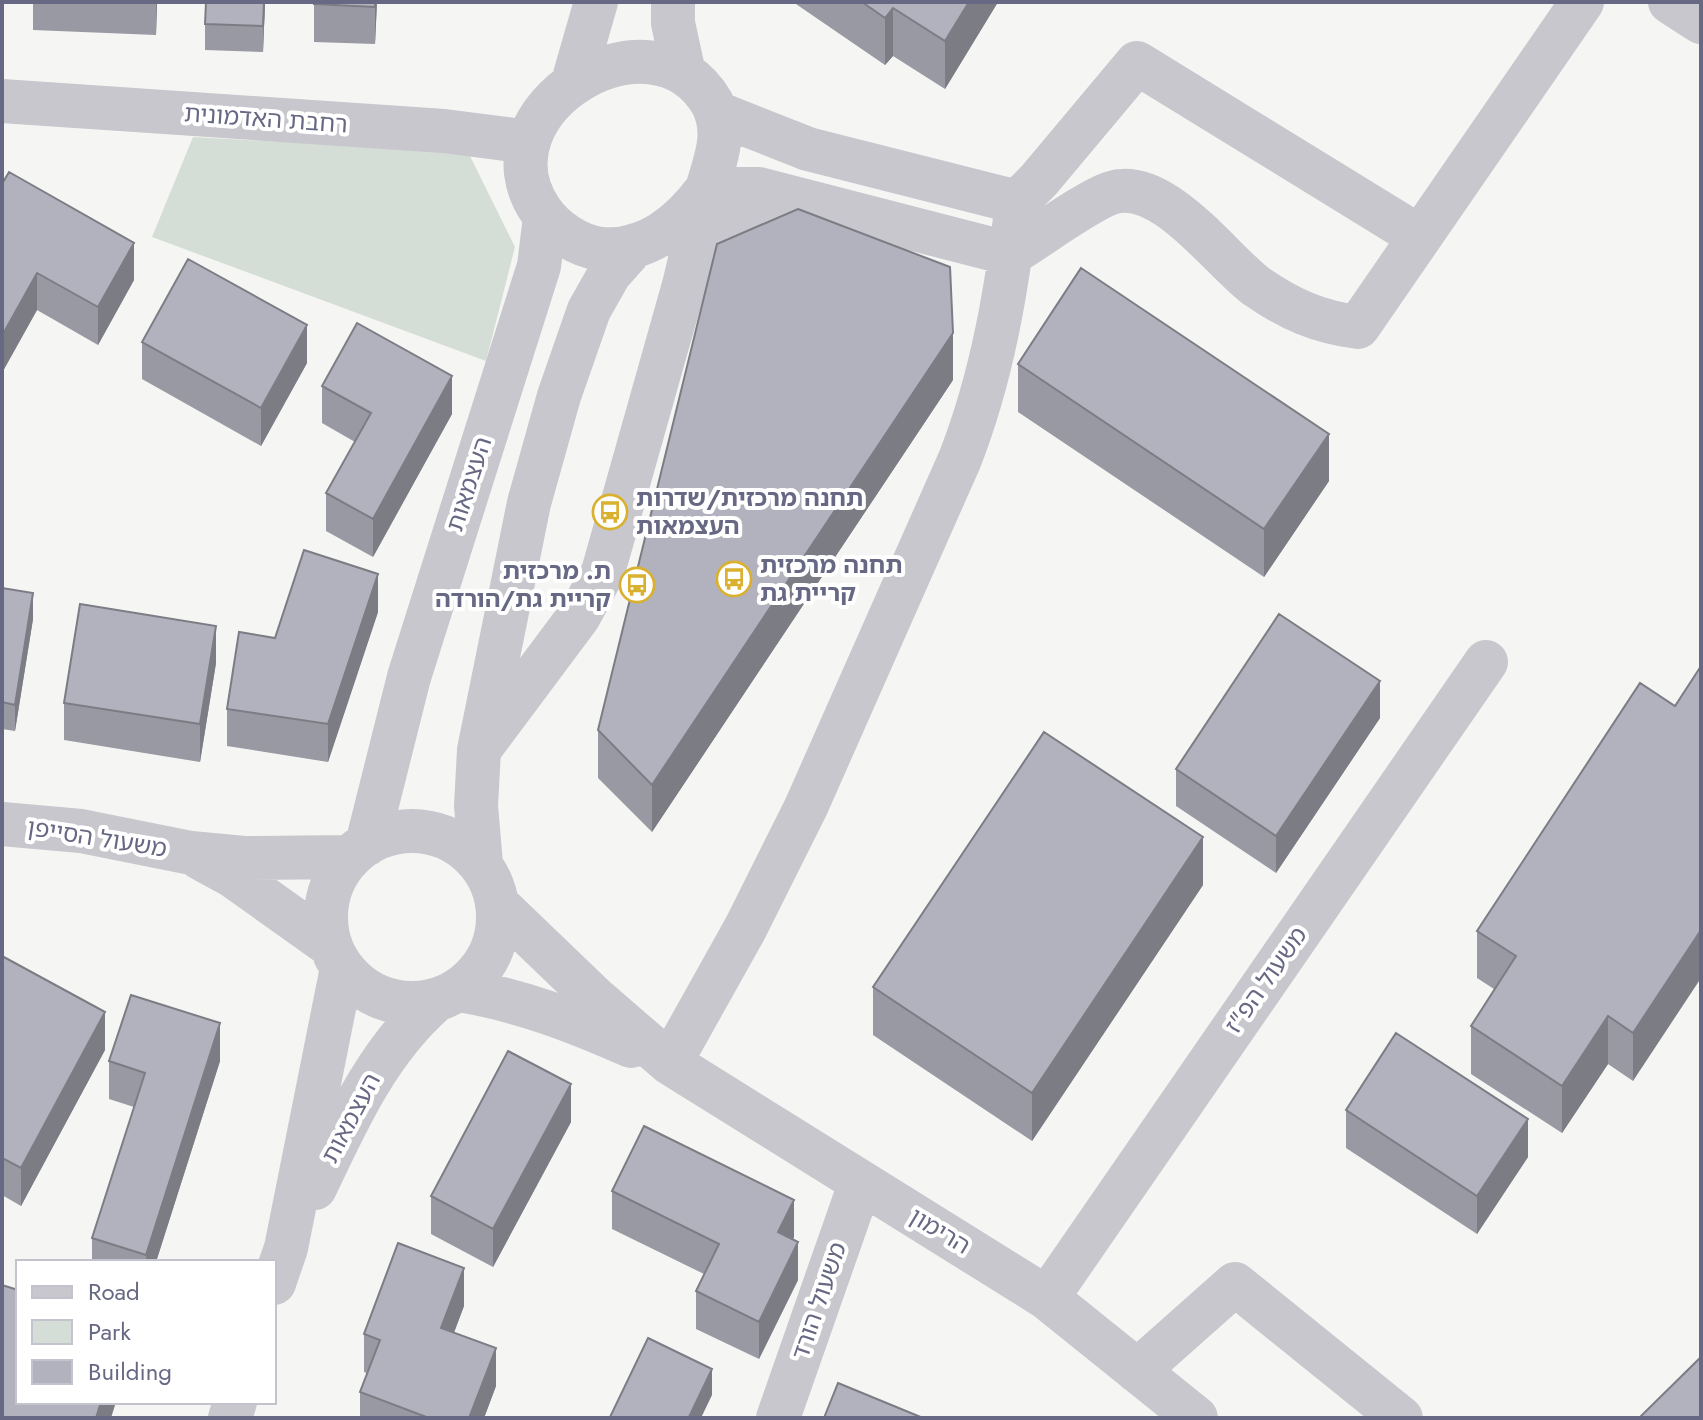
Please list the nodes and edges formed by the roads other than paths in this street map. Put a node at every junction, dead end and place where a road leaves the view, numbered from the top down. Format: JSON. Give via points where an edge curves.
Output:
{"nodes":[{"id":1,"x":596,"y":2,"type":"edge"},
{"id":2,"x":673,"y":2,"type":"edge"},
{"id":3,"x":1582,"y":2,"type":"edge"},
{"id":4,"x":1670,"y":2,"type":"edge"},
{"id":5,"x":1701,"y":22,"type":"edge"},
{"id":6,"x":683,"y":69,"type":"junction"},
{"id":7,"x":575,"y":75,"type":"junction"},
{"id":8,"x":2,"y":101,"type":"edge"},
{"id":9,"x":717,"y":113,"type":"junction"},
{"id":10,"x":529,"y":142,"type":"junction"},
{"id":11,"x":707,"y":189,"type":"junction"},
{"id":12,"x":801,"y":199,"type":"junction"},
{"id":13,"x":1017,"y":202,"type":"junction"},
{"id":14,"x":545,"y":217,"type":"junction"},
{"id":15,"x":1420,"y":237,"type":"junction"},
{"id":16,"x":635,"y":245,"type":"junction"},
{"id":17,"x":1011,"y":254,"type":"junction"},
{"id":18,"x":684,"y":285,"type":"junction"},
{"id":19,"x":1486,"y":662,"type":"dead end"},
{"id":20,"x":479,"y":750,"type":"junction"},
{"id":21,"x":2,"y":824,"type":"edge"},
{"id":22,"x":358,"y":850,"type":"junction"},
{"id":23,"x":191,"y":853,"type":"junction"},
{"id":24,"x":481,"y":864,"type":"junction"},
{"id":25,"x":498,"y":905,"type":"junction"},
{"id":26,"x":336,"y":956,"type":"junction"},
{"id":27,"x":447,"y":996,"type":"junction"},
{"id":28,"x":670,"y":1063,"type":"junction"},
{"id":29,"x":860,"y":1184,"type":"junction"},
{"id":30,"x":280,"y":1266,"type":"edge"},
{"id":31,"x":1047,"y":1298,"type":"junction"},
{"id":32,"x":1137,"y":1371,"type":"junction"},
{"id":33,"x":778,"y":1418,"type":"edge"},
{"id":34,"x":1196,"y":1418,"type":"edge"},
{"id":35,"x":1401,"y":1418,"type":"edge"}],
"edges":[{"from":1,"to":7,"type":"street"},
{"from":2,"to":6,"type":"street"},
{"from":3,"to":15,"type":"street"},
{"from":4,"to":5,"type":"street"},
{"from":6,"to":7,"type":"street","via":[[632,54]]},
{"from":6,"to":9,"type":"street","via":[[704,89]]},
{"from":7,"to":10,"type":"street","via":[[544,107]]},
{"from":8,"to":10,"type":"street","name":"רחבת האדמונית","via":[[444,131]]},
{"from":9,"to":11,"type":"street","via":[[720,145]]},
{"from":9,"to":13,"type":"street","via":[[808,149]]},
{"from":10,"to":14,"type":"street","via":[[528,182]]},
{"from":11,"to":12,"type":"street","via":[[759,189]]},
{"from":11,"to":16,"type":"street","via":[[685,217],[657,238]]},
{"from":11,"to":18,"type":"street"},
{"from":12,"to":17,"type":"street"},
{"from":12,"to":18,"type":"street","via":[[779,200],[729,225]]},
{"from":13,"to":15,"type":"street","via":[[1137,63]]},
{"from":13,"to":17,"type":"street"},
{"from":14,"to":16,"type":"street","via":[[567,236],[599,249]]},
{"from":14,"to":22,"type":"street","name":"העצמאות","via":[[531,291]]},
{"from":15,"to":17,"type":"street","via":[[1358,327],[1318,322],[1255,285],[1188,222],[1146,194],[1112,192]]},
{"from":16,"to":20,"type":"street","via":[[610,273],[589,310],[559,396],[529,503]]},
{"from":17,"to":28,"type":"street","via":[[982,403],[776,868]]},
{"from":18,"to":20,"type":"street","via":[[603,572],[579,616]]},
{"from":19,"to":31,"type":"street","name":"משעול הפ\"ז"},
{"from":20,"to":24,"type":"street"},
{"from":21,"to":23,"type":"street","name":"משעול הסייפן","via":[[81,831]]},
{"from":22,"to":23,"type":"street","name":"משעול הסייפן","via":[[244,858]]},
{"from":22,"to":24,"type":"street","via":[[390,834],[415,831],[463,846]]},
{"from":22,"to":26,"type":"street","via":[[336,876],[328,898],[326,921]]},
{"from":23,"to":26,"type":"street","name":"משעול הסייפן","via":[[233,876]]},
{"from":24,"to":25,"type":"street"},
{"from":25,"to":27,"type":"street","via":[[491,953],[478,974]]},
{"from":25,"to":28,"type":"street","name":"הרימון"},
{"from":26,"to":27,"type":"street","via":[[360,987],[383,999],[409,1004]]},
{"from":26,"to":30,"type":"street","name":"העצמאות"},
{"from":27,"to":28,"type":"street","name":"הרימון","via":[[500,997]]},
{"from":27,"to":30,"type":"street","name":"העצמאות","via":[[392,1046],[369,1080]]},
{"from":28,"to":29,"type":"street","name":"הרימון"},
{"from":29,"to":31,"type":"street","name":"הרימון"},
{"from":29,"to":33,"type":"street","name":"משעול הורד"},
{"from":31,"to":32,"type":"street","name":"הרימון"},
{"from":32,"to":34,"type":"street","name":"הרימון"},
{"from":32,"to":35,"type":"street","via":[[1235,1284]]}]}
